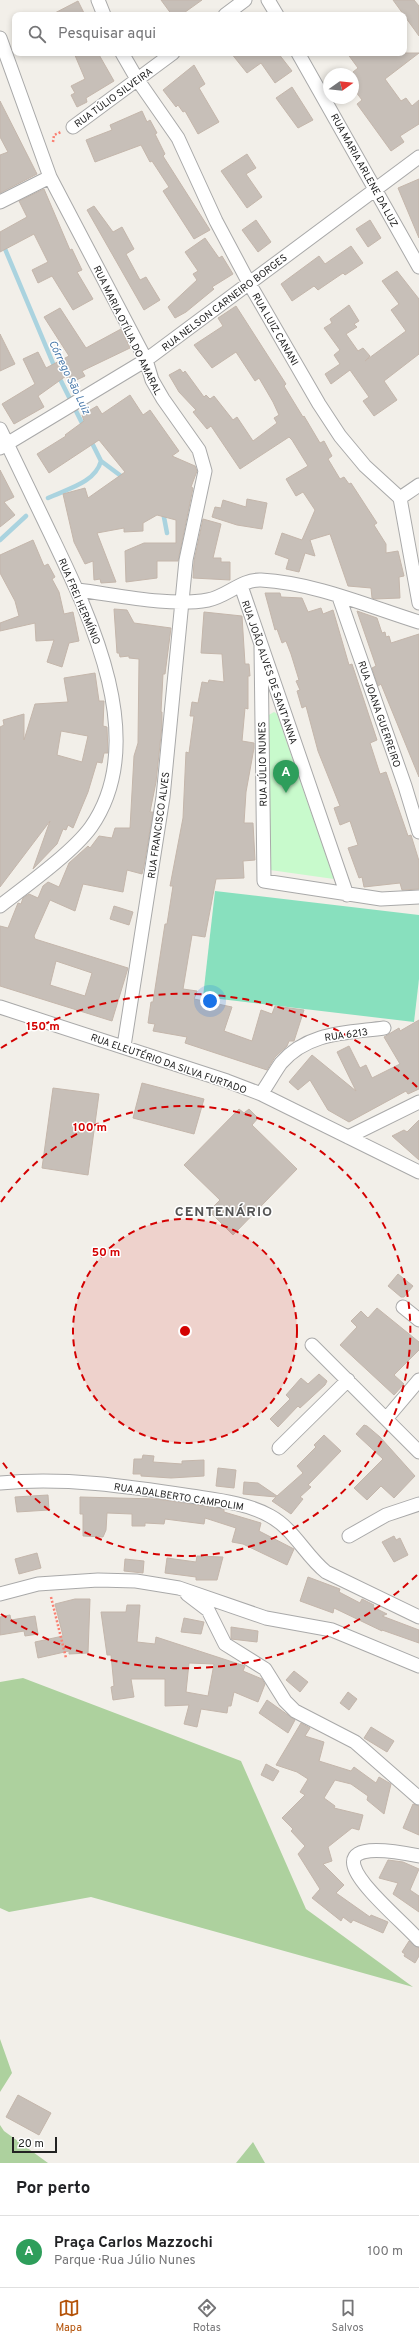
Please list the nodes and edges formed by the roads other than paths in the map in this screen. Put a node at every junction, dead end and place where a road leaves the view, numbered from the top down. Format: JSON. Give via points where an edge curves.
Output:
{"nodes":[{"id":1,"x":98,"y":0,"type":"edge"},
{"id":2,"x":245,"y":0,"type":"edge"},
{"id":3,"x":268,"y":0,"type":"edge"},
{"id":4,"x":103,"y":12,"type":"edge"},
{"id":5,"x":229,"y":12,"type":"edge"},
{"id":6,"x":275,"y":12,"type":"edge"},
{"id":7,"x":0,"y":38,"type":"edge"},
{"id":8,"x":124,"y":56,"type":"edge"},
{"id":9,"x":169,"y":56,"type":"edge"},
{"id":10,"x":300,"y":56,"type":"edge"},
{"id":11,"x":137,"y":79,"type":"junction"},
{"id":12,"x":73,"y":127,"type":"road end"},
{"id":13,"x":419,"y":157,"type":"edge"},
{"id":14,"x":50,"y":177,"type":"junction"},
{"id":15,"x":376,"y":189,"type":"junction"},
{"id":16,"x":0,"y":202,"type":"edge"},
{"id":17,"x":419,"y":267,"type":"edge"},
{"id":18,"x":249,"y":283,"type":"junction"},
{"id":19,"x":146,"y":360,"type":"junction"},
{"id":20,"x":0,"y":429,"type":"edge"},
{"id":21,"x":4,"y":446,"type":"edge"},
{"id":22,"x":419,"y":485,"type":"edge"},
{"id":23,"x":400,"y":498,"type":"junction"},
{"id":24,"x":241,"y":586,"type":"junction"},
{"id":25,"x":78,"y":590,"type":"junction"},
{"id":26,"x":339,"y":597,"type":"junction"},
{"id":27,"x":182,"y":602,"type":"junction"},
{"id":28,"x":419,"y":603,"type":"edge"},
{"id":29,"x":419,"y":622,"type":"edge"},
{"id":30,"x":261,"y":646,"type":"junction"},
{"id":31,"x":419,"y":832,"type":"edge"},
{"id":32,"x":347,"y":895,"type":"junction"},
{"id":33,"x":419,"y":897,"type":"edge"},
{"id":34,"x":0,"y":906,"type":"edge"},
{"id":35,"x":0,"y":1008,"type":"edge"},
{"id":36,"x":384,"y":1028,"type":"dead end"},
{"id":37,"x":124,"y":1046,"type":"junction"},
{"id":38,"x":261,"y":1094,"type":"junction"},
{"id":39,"x":419,"y":1102,"type":"edge"},
{"id":40,"x":348,"y":1137,"type":"junction"},
{"id":41,"x":419,"y":1172,"type":"edge"},
{"id":42,"x":403,"y":1307,"type":"dead end"},
{"id":43,"x":419,"y":1320,"type":"edge"},
{"id":44,"x":312,"y":1345,"type":"dead end"},
{"id":45,"x":348,"y":1380,"type":"junction"},
{"id":46,"x":419,"y":1380,"type":"edge"},
{"id":47,"x":386,"y":1419,"type":"junction"},
{"id":48,"x":279,"y":1448,"type":"dead end"},
{"id":49,"x":419,"y":1452,"type":"edge"},
{"id":50,"x":0,"y":1484,"type":"edge"},
{"id":51,"x":419,"y":1504,"type":"edge"},
{"id":52,"x":349,"y":1536,"type":"dead end"},
{"id":53,"x":179,"y":1588,"type":"junction"},
{"id":54,"x":0,"y":1594,"type":"edge"},
{"id":55,"x":419,"y":1617,"type":"edge"},
{"id":56,"x":419,"y":1666,"type":"edge"},
{"id":57,"x":419,"y":1798,"type":"edge"},
{"id":58,"x":419,"y":1856,"type":"edge"},
{"id":59,"x":419,"y":1940,"type":"edge"}],
"edges":[{"from":1,"to":4,"type":"street"},
{"from":2,"to":5,"type":"street"},
{"from":3,"to":6,"type":"street"},
{"from":7,"to":14,"type":"street","name":"RUA MARIA OTÍLIA DO AMARAL"},
{"from":8,"to":11,"type":"street","name":"RUA LUIZ CANANI"},
{"from":9,"to":11,"type":"street","name":"RUA TÚLIO SILVEIRA"},
{"from":10,"to":15,"type":"street","name":"RUA MARIA ARLENE DA LUZ"},
{"from":11,"to":12,"type":"street","name":"RUA TÚLIO SILVEIRA"},
{"from":11,"to":18,"type":"street","name":"RUA LUIZ CANANI","via":[[178,138],[216,221]]},
{"from":13,"to":15,"type":"street","name":"RUA NELSON CARNEIRO BORGES"},
{"from":14,"to":16,"type":"street"},
{"from":14,"to":19,"type":"street","name":"RUA MARIA OTÍLIA DO AMARAL"},
{"from":15,"to":17,"type":"street","name":"RUA MARIA ARLENE DA LUZ"},
{"from":15,"to":18,"type":"street","name":"RUA NELSON CARNEIRO BORGES"},
{"from":18,"to":19,"type":"street","name":"RUA NELSON CARNEIRO BORGES"},
{"from":18,"to":23,"type":"street","name":"RUA LUIZ CANANI","via":[[340,436],[365,466]]},
{"from":19,"to":21,"type":"street","name":"RUA NELSON CARNEIRO BORGES"},
{"from":19,"to":27,"type":"street","name":"RUA MARIA OTÍLIA DO AMARAL","via":[[152,380],[163,399],[199,450],[205,470],[188,546]]},
{"from":20,"to":21,"type":"street","name":"RUA FREI HERMÍNIO"},
{"from":21,"to":25,"type":"street","name":"RUA FREI HERMÍNIO"},
{"from":22,"to":23,"type":"street"},
{"from":23,"to":28,"type":"street"},
{"from":24,"to":26,"type":"street","via":[[260,580],[296,585]]},
{"from":24,"to":27,"type":"street","via":[[219,597]]},
{"from":24,"to":30,"type":"street","name":"RUA JOÃO ALVES DE SANT'ANNA"},
{"from":25,"to":27,"type":"street"},
{"from":25,"to":34,"type":"street","name":"RUA FREI HERMÍNIO","via":[[100,649],[117,727],[114,765],[108,791],[91,827],[39,875]]},
{"from":26,"to":29,"type":"street"},
{"from":26,"to":31,"type":"street","name":"RUA JOANA GUERREIRO"},
{"from":27,"to":37,"type":"street","name":"RUA FRANCISCO ALVES","via":[[161,811]]},
{"from":30,"to":32,"type":"street","name":"RUA JOÃO ALVES DE SANT'ANNA"},
{"from":30,"to":32,"type":"street","name":"RUA JÚLIO NUNES","via":[[264,881]]},
{"from":32,"to":33,"type":"street","via":[[381,899]]},
{"from":35,"to":37,"type":"street","name":"RUA ELEUTÉRIO DA SILVA FURTADO"},
{"from":36,"to":38,"type":"street","name":"RUA 6213","via":[[331,1034],[303,1044],[280,1064]]},
{"from":37,"to":38,"type":"street","name":"RUA ELEUTÉRIO DA SILVA FURTADO"},
{"from":38,"to":40,"type":"street","name":"RUA ELEUTÉRIO DA SILVA FURTADO"},
{"from":39,"to":40,"type":"street"},
{"from":40,"to":41,"type":"street","name":"RUA ELEUTÉRIO DA SILVA FURTADO"},
{"from":42,"to":43,"type":"street"},
{"from":44,"to":45,"type":"street"},
{"from":45,"to":47,"type":"street"},
{"from":45,"to":48,"type":"street"},
{"from":46,"to":47,"type":"street"},
{"from":47,"to":49,"type":"street"},
{"from":50,"to":55,"type":"street","name":"RUA ADALBERTO CAMPOLIM","via":[[48,1480],[83,1481],[174,1493],[251,1507],[271,1516],[286,1527],[326,1572]]},
{"from":51,"to":52,"type":"street","via":[[386,1515]]},
{"from":53,"to":54,"type":"street","via":[[136,1581],[66,1581],[38,1584]]},
{"from":53,"to":56,"type":"street","via":[[266,1618],[332,1630]]},
{"from":53,"to":57,"type":"street","via":[[208,1610],[225,1644],[265,1669],[295,1711],[355,1742]]},
{"from":58,"to":59,"type":"street","via":[[368,1850],[358,1853],[353,1861],[356,1873],[366,1888]]}]}
